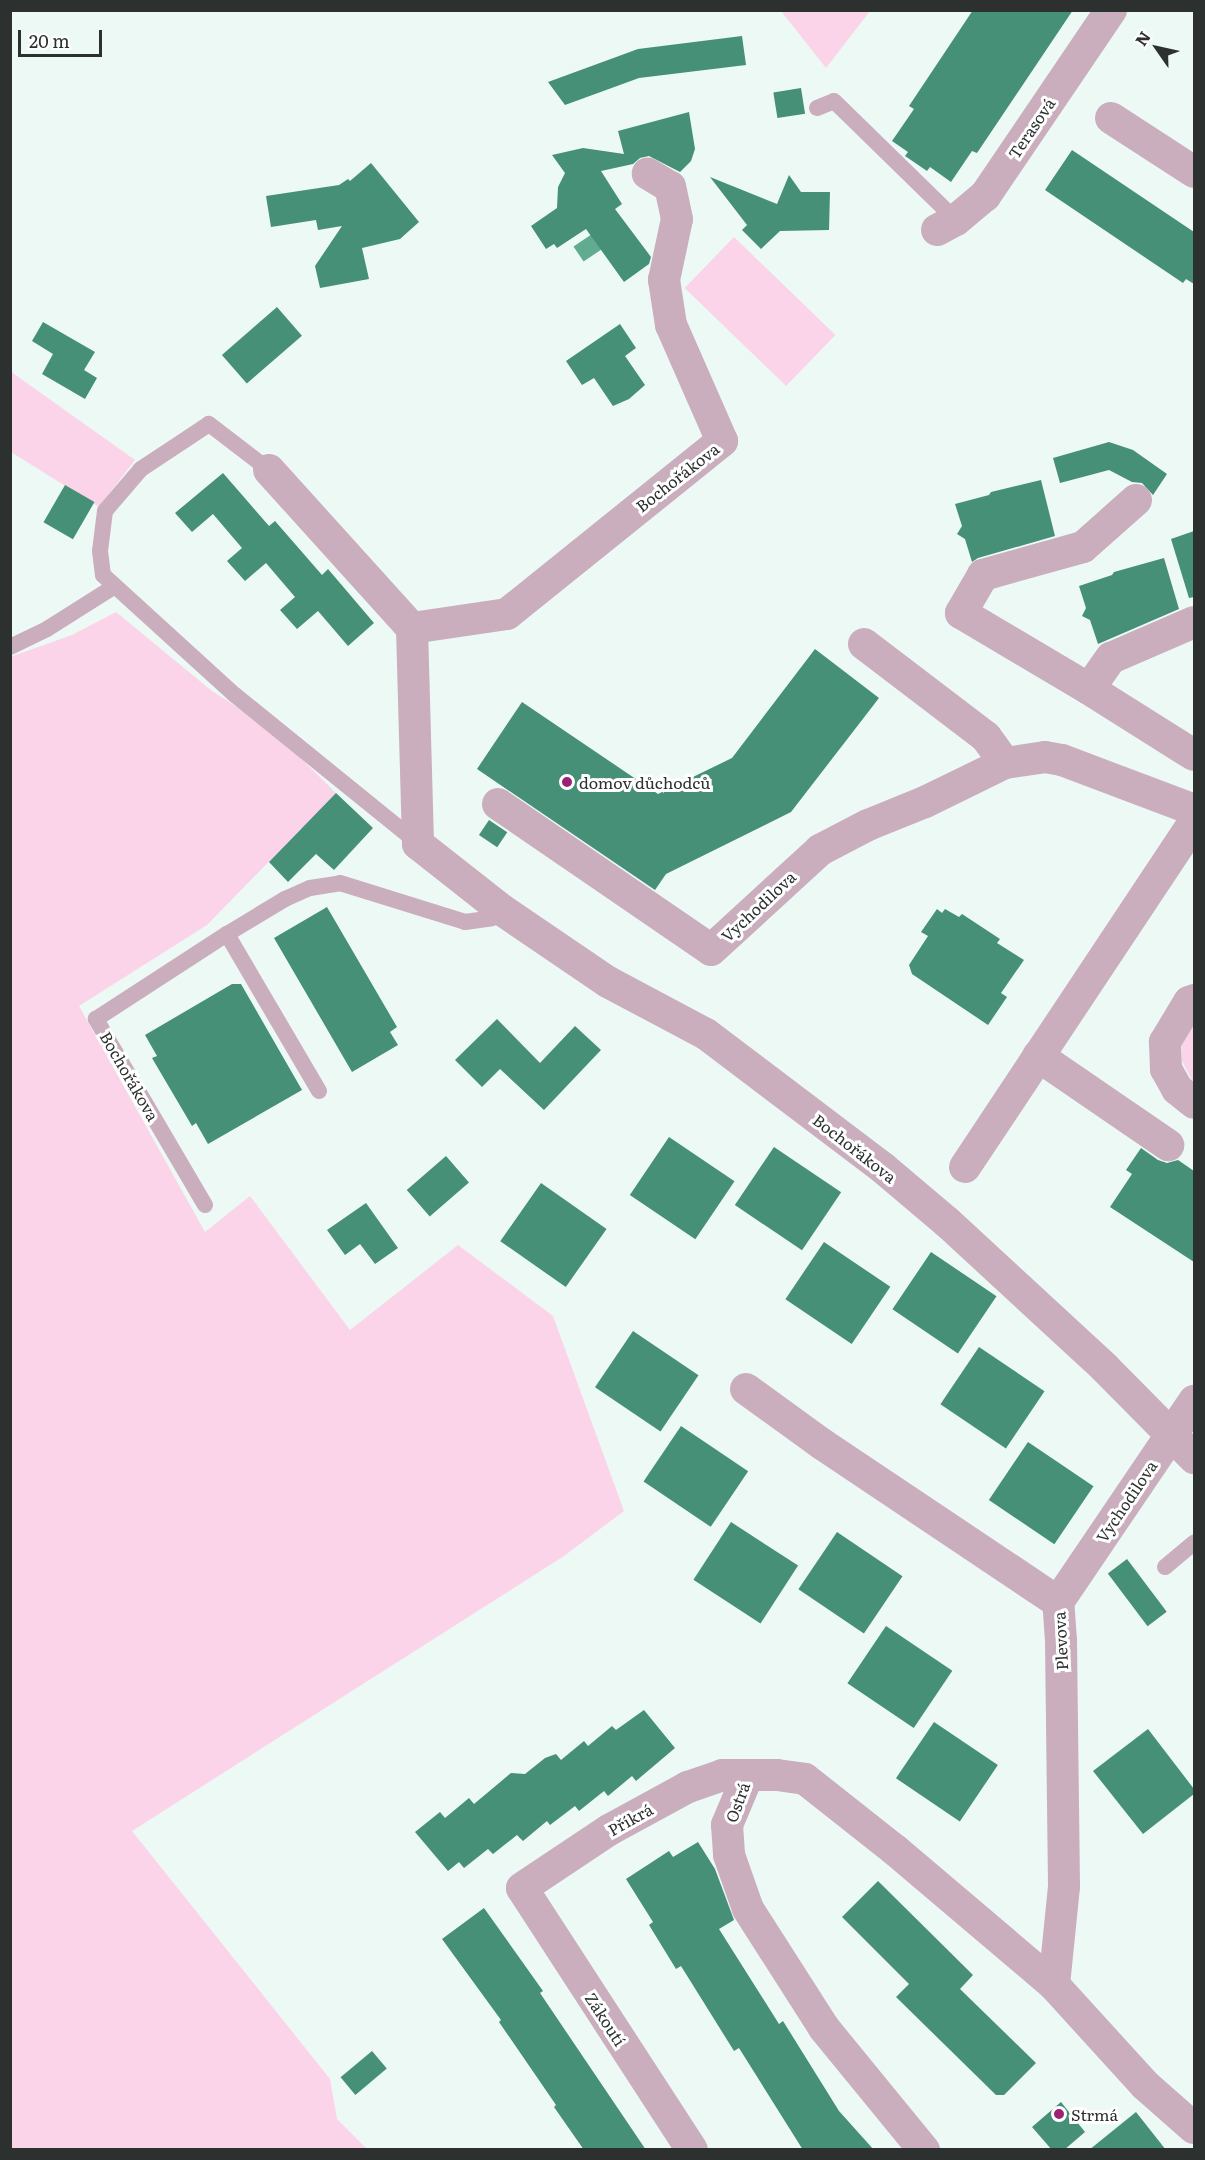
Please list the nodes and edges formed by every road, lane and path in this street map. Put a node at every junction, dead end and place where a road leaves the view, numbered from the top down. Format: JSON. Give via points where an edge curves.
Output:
{"nodes":[{"id":1,"x":1111,"y":10,"type":"edge"},
{"id":2,"x":817,"y":108,"type":"dead end"},
{"id":3,"x":1111,"y":118,"type":"dead end"},
{"id":4,"x":1194,"y":172,"type":"edge"},
{"id":5,"x":648,"y":174,"type":"dead end"},
{"id":6,"x":947,"y":225,"type":"joint"},
{"id":7,"x":269,"y":470,"type":"joint"},
{"id":8,"x":1136,"y":501,"type":"dead end"},
{"id":9,"x":115,"y":586,"type":"junction"},
{"id":10,"x":1194,"y":622,"type":"edge"},
{"id":11,"x":411,"y":628,"type":"junction"},
{"id":12,"x":864,"y":644,"type":"dead end"},
{"id":13,"x":10,"y":647,"type":"edge"},
{"id":14,"x":1089,"y":689,"type":"junction"},
{"id":15,"x":1194,"y":755,"type":"edge"},
{"id":16,"x":1005,"y":763,"type":"junction"},
{"id":17,"x":498,"y":804,"type":"dead end"},
{"id":18,"x":1194,"y":810,"type":"edge"},
{"id":19,"x":1194,"y":822,"type":"edge"},
{"id":20,"x":418,"y":844,"type":"junction"},
{"id":21,"x":502,"y":910,"type":"junction"},
{"id":22,"x":227,"y":934,"type":"junction"},
{"id":23,"x":1194,"y":1000,"type":"edge"},
{"id":24,"x":1038,"y":1056,"type":"junction"},
{"id":25,"x":319,"y":1091,"type":"dead end"},
{"id":26,"x":1194,"y":1103,"type":"edge"},
{"id":27,"x":1168,"y":1145,"type":"dead end"},
{"id":28,"x":965,"y":1167,"type":"dead end"},
{"id":29,"x":205,"y":1205,"type":"dead end"},
{"id":30,"x":746,"y":1389,"type":"dead end"},
{"id":31,"x":1194,"y":1401,"type":"edge"},
{"id":32,"x":1172,"y":1434,"type":"junction"},
{"id":33,"x":1194,"y":1458,"type":"edge"},
{"id":34,"x":1194,"y":1543,"type":"edge"},
{"id":35,"x":1165,"y":1567,"type":"dead end"},
{"id":36,"x":1058,"y":1602,"type":"junction"},
{"id":37,"x":748,"y":1775,"type":"junction"},
{"id":38,"x":522,"y":1888,"type":"joint"},
{"id":39,"x":1054,"y":1985,"type":"junction"},
{"id":40,"x":1194,"y":2128,"type":"edge"},
{"id":41,"x":692,"y":2150,"type":"edge"},
{"id":42,"x":924,"y":2150,"type":"edge"}],
"edges":[{"from":1,"to":6,"type":"street","name":"Terasová","via":[[985,196]]},
{"from":2,"to":6,"type":"lane","via":[[834,101]]},
{"from":3,"to":4,"type":"street"},
{"from":5,"to":11,"type":"street","name":"Bochořákova","via":[[670,187],[677,219],[664,280],[671,324],[722,441],[507,614]]},
{"from":7,"to":9,"type":"lane","via":[[209,424],[141,469],[105,511],[100,551],[103,575]]},
{"from":7,"to":11,"type":"street"},
{"from":8,"to":14,"type":"street","via":[[1083,547],[983,575],[962,613]]},
{"from":9,"to":13,"type":"lane"},
{"from":9,"to":20,"type":"lane","via":[[235,695]]},
{"from":10,"to":14,"type":"street","via":[[1111,658]]},
{"from":11,"to":20,"type":"street"},
{"from":12,"to":16,"type":"street","via":[[986,737]]},
{"from":14,"to":15,"type":"street"},
{"from":16,"to":17,"type":"street","name":"Vychodilova","via":[[820,850],[711,950]]},
{"from":16,"to":18,"type":"street","name":"Vychodilova","via":[[1045,757],[1062,760]]},
{"from":19,"to":24,"type":"street"},
{"from":20,"to":21,"type":"street","name":"Bochořákova"},
{"from":21,"to":22,"type":"lane","name":"Bochořákova","via":[[492,918],[465,922],[340,883],[302,891]]},
{"from":21,"to":32,"type":"street","name":"Bochořákova","via":[[608,982],[706,1034],[883,1168]]},
{"from":22,"to":25,"type":"lane"},
{"from":22,"to":29,"type":"lane","name":"Bochořákova","via":[[96,1019]]},
{"from":23,"to":26,"type":"street","via":[[1165,1042],[1166,1069],[1177,1089]]},
{"from":24,"to":27,"type":"street"},
{"from":24,"to":28,"type":"street"},
{"from":30,"to":36,"type":"street","name":"Plevova"},
{"from":31,"to":32,"type":"street","name":"Vychodilova"},
{"from":32,"to":33,"type":"street","name":"Bochořákova"},
{"from":32,"to":36,"type":"street","name":"Vychodilova"},
{"from":34,"to":35,"type":"lane"},
{"from":36,"to":39,"type":"street","name":"Plevova","via":[[1064,1886]]},
{"from":37,"to":38,"type":"street","name":"Příkrá","via":[[722,1775],[688,1786],[609,1830]]},
{"from":37,"to":39,"type":"street","name":"Ostrá","via":[[805,1779]]},
{"from":37,"to":42,"type":"street","name":"Ostrá","via":[[727,1825],[729,1855],[748,1909],[824,2028]]},
{"from":38,"to":41,"type":"street","name":"Zákoutí"},
{"from":39,"to":40,"type":"street","via":[[1145,2085]]}]}
